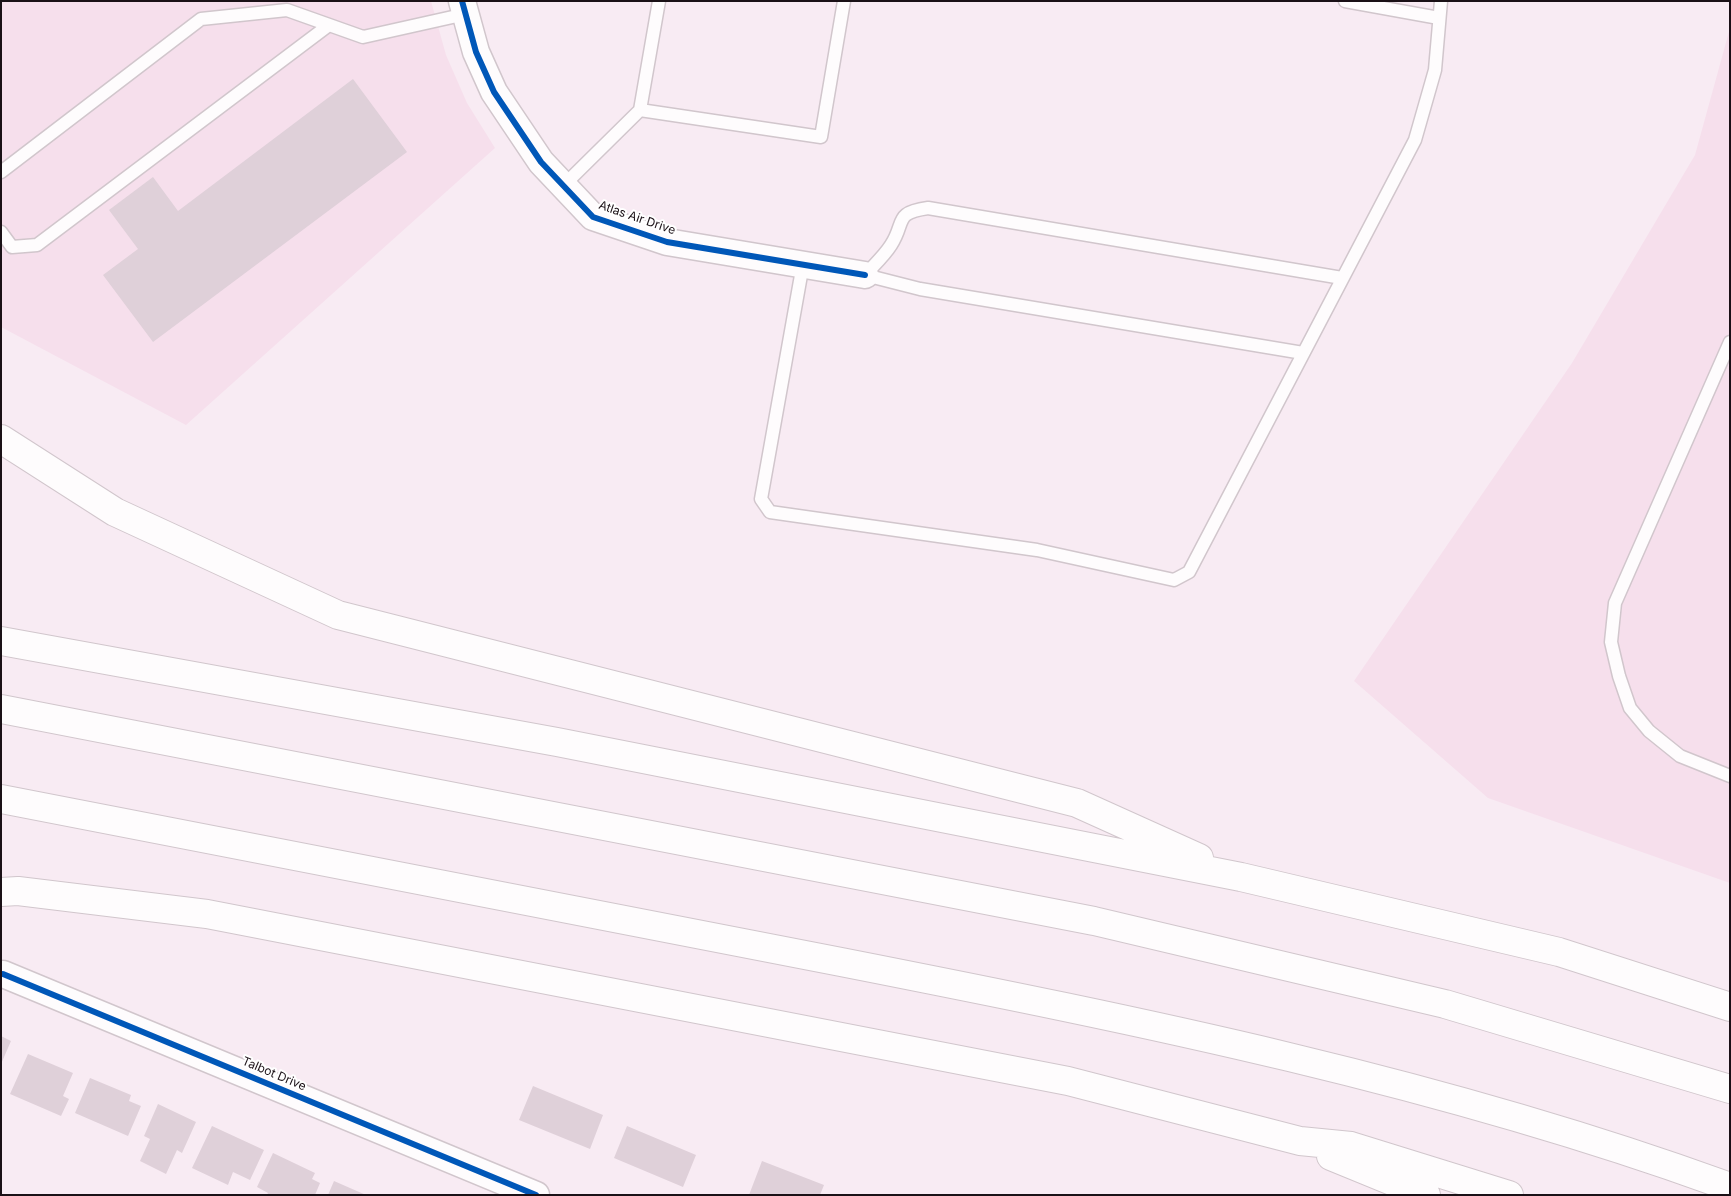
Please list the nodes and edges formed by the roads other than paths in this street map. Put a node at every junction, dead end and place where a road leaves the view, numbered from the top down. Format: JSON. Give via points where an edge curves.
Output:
{"nodes":[{"id":1,"x":659,"y":1,"type":"edge"},
{"id":2,"x":844,"y":1,"type":"edge"},
{"id":3,"x":1345,"y":1,"type":"edge"},
{"id":4,"x":1441,"y":1,"type":"edge"},
{"id":5,"x":464,"y":8,"type":"edge"},
{"id":6,"x":1439,"y":18,"type":"junction"},
{"id":7,"x":329,"y":25,"type":"junction"},
{"id":8,"x":640,"y":110,"type":"junction"},
{"id":9,"x":1,"y":172,"type":"edge"},
{"id":10,"x":563,"y":186,"type":"junction"},
{"id":11,"x":1,"y":232,"type":"edge"},
{"id":12,"x":802,"y":264,"type":"junction"},
{"id":13,"x":865,"y":275,"type":"junction"},
{"id":14,"x":1342,"y":278,"type":"junction"},
{"id":15,"x":1730,"y":342,"type":"edge"},
{"id":16,"x":1303,"y":353,"type":"junction"},
{"id":17,"x":1,"y":439,"type":"edge"},
{"id":18,"x":1,"y":640,"type":"edge"},
{"id":19,"x":1,"y":709,"type":"edge"},
{"id":20,"x":1730,"y":776,"type":"edge"},
{"id":21,"x":1,"y":799,"type":"edge"},
{"id":22,"x":1241,"y":877,"type":"junction"},
{"id":23,"x":1,"y":892,"type":"edge"},
{"id":24,"x":3,"y":974,"type":"dead end"},
{"id":25,"x":1730,"y":1007,"type":"edge"},
{"id":26,"x":1730,"y":1088,"type":"edge"},
{"id":27,"x":1300,"y":1141,"type":"junction"},
{"id":28,"x":1730,"y":1187,"type":"edge"},
{"id":29,"x":536,"y":1195,"type":"edge"},
{"id":30,"x":1426,"y":1195,"type":"edge"},
{"id":31,"x":1509,"y":1195,"type":"edge"}],
"edges":[{"from":1,"to":8,"type":"lane"},
{"from":2,"to":8,"type":"lane","via":[[821,137]]},
{"from":3,"to":6,"type":"lane"},
{"from":4,"to":6,"type":"lane"},
{"from":5,"to":7,"type":"lane","via":[[363,37]]},
{"from":5,"to":10,"type":"street","name":"Atlas Air Drive","via":[[476,52],[494,92],[541,162]]},
{"from":6,"to":14,"type":"lane","via":[[1435,70],[1415,140]]},
{"from":7,"to":9,"type":"lane","via":[[287,10],[202,19]]},
{"from":7,"to":11,"type":"lane","via":[[37,245],[12,247]]},
{"from":8,"to":10,"type":"lane"},
{"from":10,"to":12,"type":"street","name":"Atlas Air Drive","via":[[593,216],[667,242]]},
{"from":12,"to":13,"type":"street","name":"Atlas Air Drive"},
{"from":12,"to":16,"type":"lane","via":[[762,499],[770,512],[1038,550],[1174,580],[1189,572]]},
{"from":13,"to":14,"type":"lane","via":[[892,244],[903,216],[913,210],[928,208]]},
{"from":13,"to":16,"type":"lane","via":[[920,289]]},
{"from":14,"to":16,"type":"lane"},
{"from":15,"to":20,"type":"lane","via":[[1615,603],[1610,642],[1630,708],[1649,731],[1680,756]]},
{"from":17,"to":22,"type":"highway","via":[[116,512],[338,615],[1077,802]]},
{"from":18,"to":22,"type":"highway","via":[[547,740]]},
{"from":19,"to":26,"type":"highway","via":[[1094,920],[1446,1004]]},
{"from":21,"to":28,"type":"highway","via":[[1085,1010],[1372,1077],[1533,1121]]},
{"from":22,"to":25,"type":"highway","via":[[1559,952]]},
{"from":23,"to":27,"type":"highway","via":[[18,891],[207,914],[1068,1081]]},
{"from":24,"to":29,"type":"street","name":"Talbot Drive"},
{"from":27,"to":30,"type":"highway"},
{"from":27,"to":31,"type":"highway","via":[[1351,1146]]}]}
